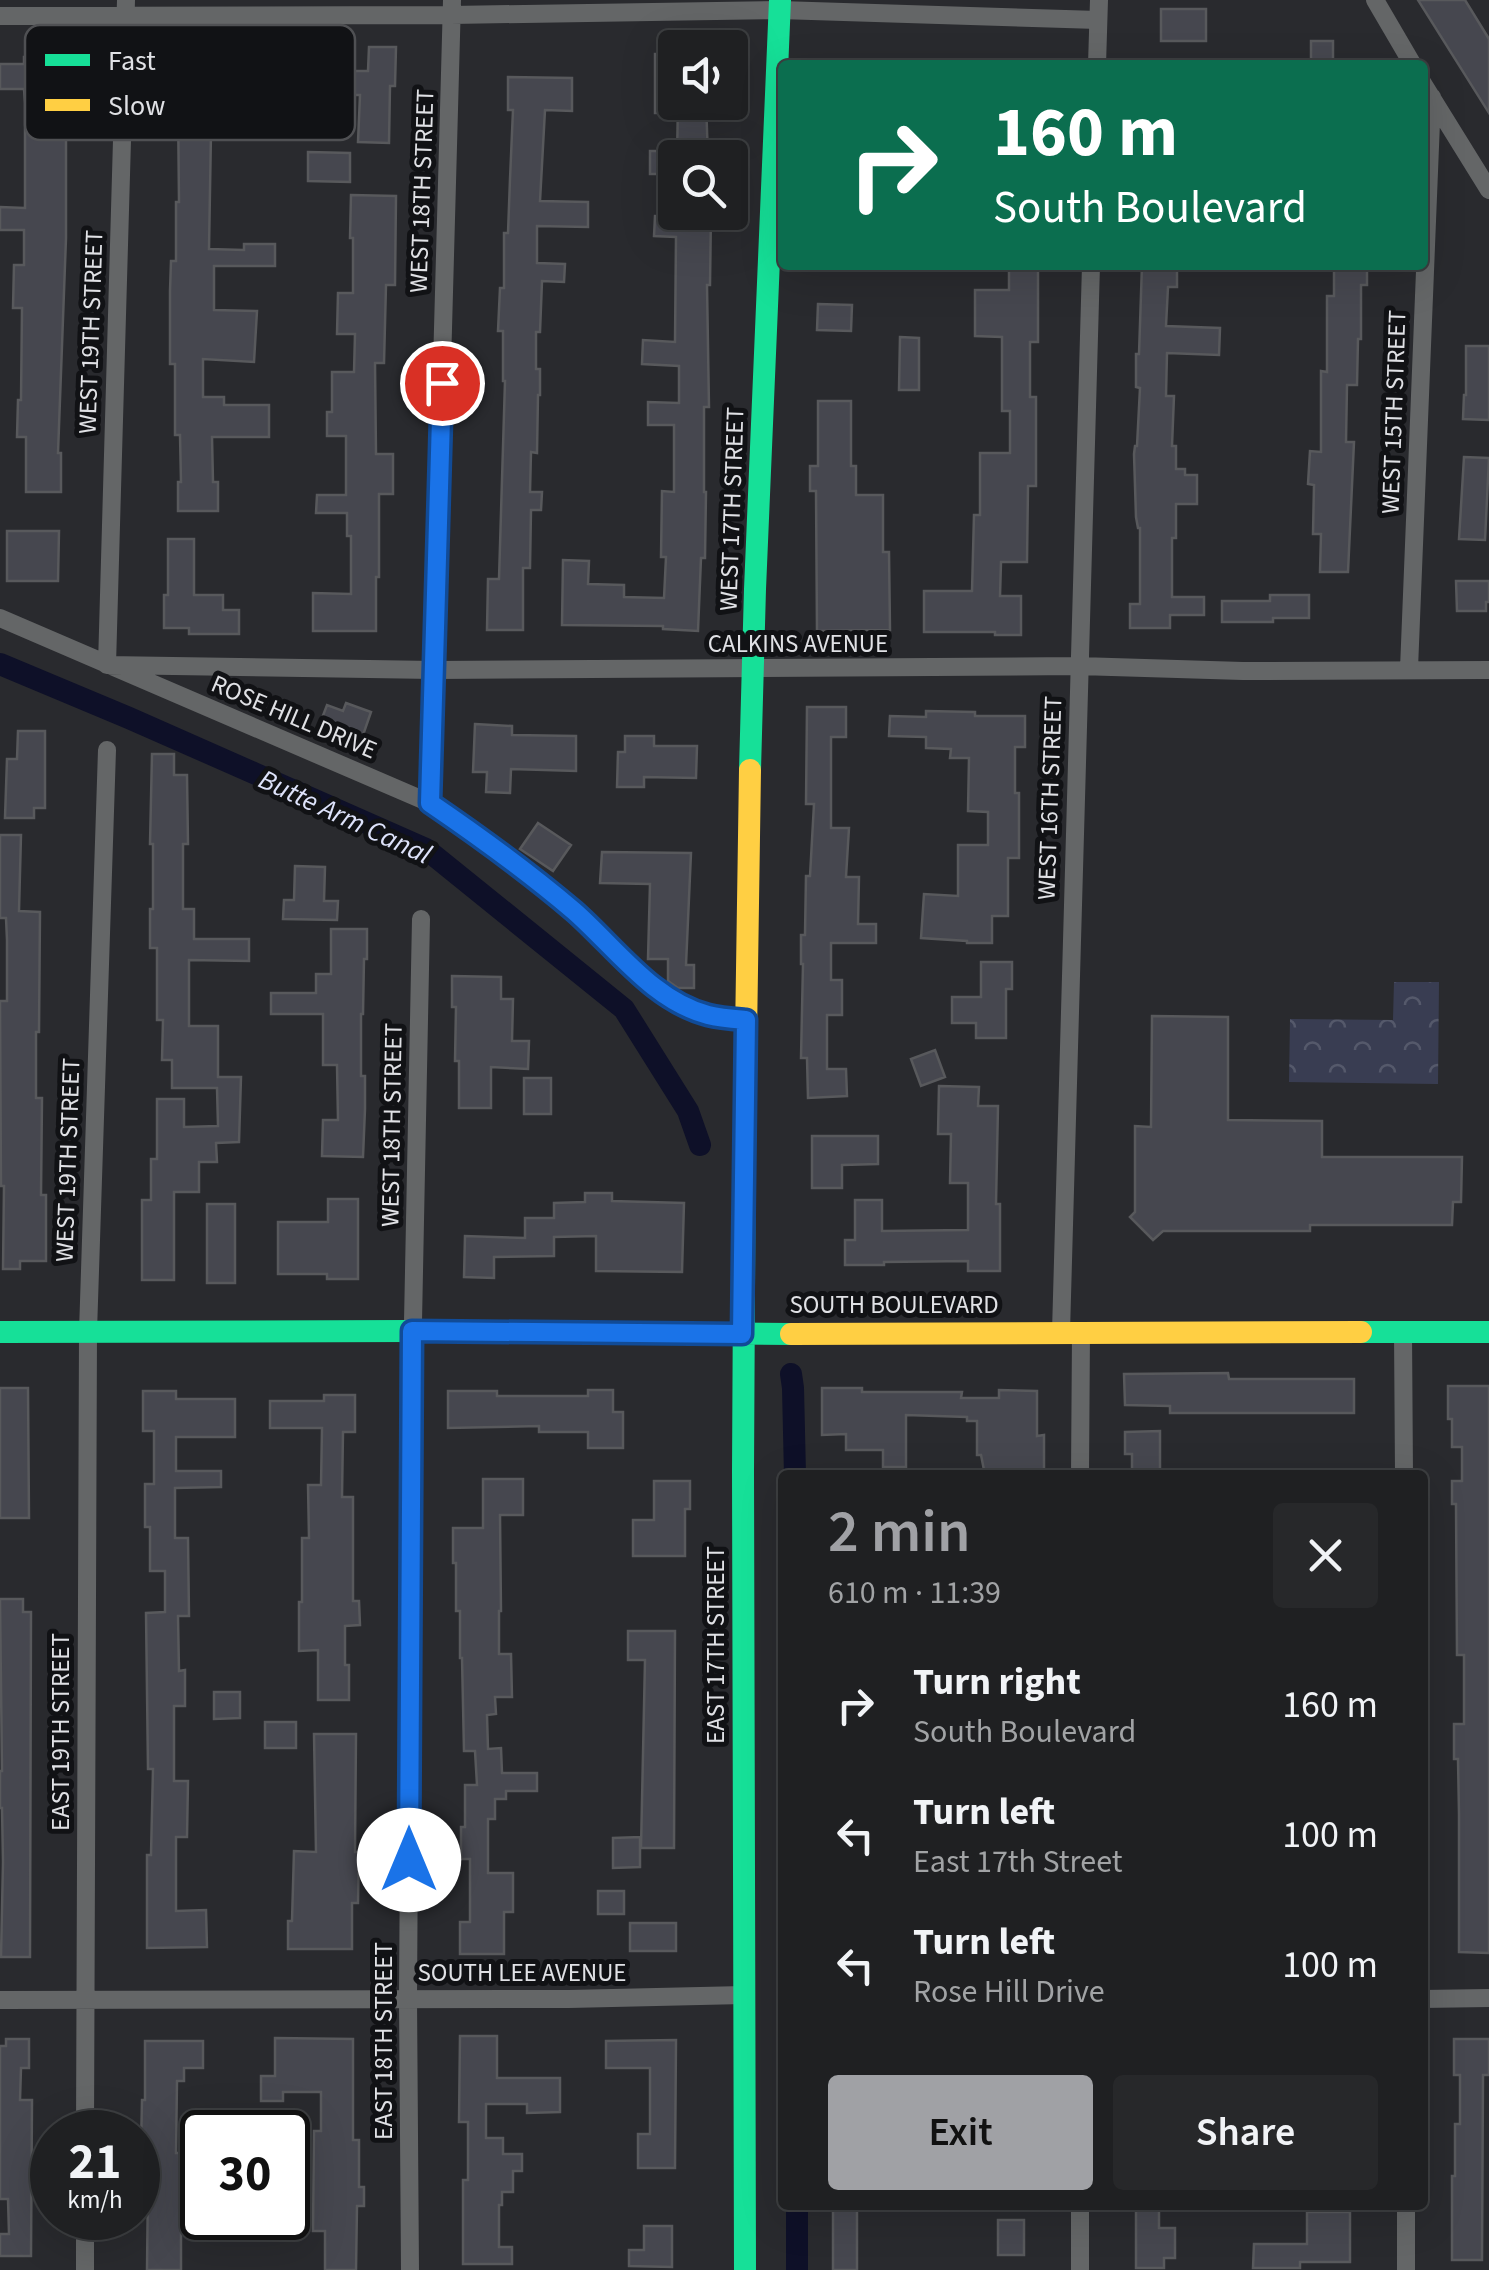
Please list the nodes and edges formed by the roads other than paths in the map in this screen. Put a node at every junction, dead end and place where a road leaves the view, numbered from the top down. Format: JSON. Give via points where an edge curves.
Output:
{"nodes":[{"id":1,"x":1099,"y":0,"type":"edge"},
{"id":2,"x":1375,"y":0,"type":"edge"},
{"id":3,"x":780,"y":5,"type":"edge"},
{"id":4,"x":125,"y":8,"type":"edge"},
{"id":5,"x":452,"y":8,"type":"edge"},
{"id":6,"x":0,"y":16,"type":"edge"},
{"id":7,"x":1098,"y":20,"type":"junction"},
{"id":8,"x":1097,"y":60,"type":"edge"},
{"id":9,"x":1410,"y":60,"type":"edge"},
{"id":10,"x":1428,"y":91,"type":"edge"},
{"id":11,"x":121,"y":140,"type":"edge"},
{"id":12,"x":1489,"y":190,"type":"edge"},
{"id":13,"x":1091,"y":270,"type":"edge"},
{"id":14,"x":1421,"y":270,"type":"edge"},
{"id":15,"x":0,"y":618,"type":"edge"},
{"id":16,"x":107,"y":664,"type":"junction"},
{"id":17,"x":1078,"y":666,"type":"junction"},
{"id":18,"x":752,"y":669,"type":"junction"},
{"id":19,"x":1409,"y":669,"type":"junction"},
{"id":20,"x":434,"y":670,"type":"junction"},
{"id":21,"x":1489,"y":670,"type":"edge"},
{"id":22,"x":107,"y":750,"type":"dead end"},
{"id":23,"x":430,"y":803,"type":"junction"},
{"id":24,"x":421,"y":919,"type":"dead end"},
{"id":25,"x":746,"y":1020,"type":"junction"},
{"id":26,"x":412,"y":1331,"type":"junction"},
{"id":27,"x":0,"y":1332,"type":"edge"},
{"id":28,"x":88,"y":1332,"type":"junction"},
{"id":29,"x":1071,"y":1332,"type":"junction"},
{"id":30,"x":1403,"y":1332,"type":"junction"},
{"id":31,"x":1489,"y":1332,"type":"edge"},
{"id":32,"x":742,"y":1334,"type":"junction"},
{"id":33,"x":1080,"y":1470,"type":"edge"},
{"id":34,"x":1404,"y":1470,"type":"edge"},
{"id":35,"x":744,"y":1996,"type":"junction"},
{"id":36,"x":408,"y":1998,"type":"junction"},
{"id":37,"x":1489,"y":1998,"type":"edge"},
{"id":38,"x":1428,"y":1999,"type":"edge"},
{"id":39,"x":0,"y":2000,"type":"edge"},
{"id":40,"x":85,"y":2000,"type":"junction"},
{"id":41,"x":85,"y":2110,"type":"edge"},
{"id":42,"x":1080,"y":2210,"type":"edge"},
{"id":43,"x":1406,"y":2210,"type":"edge"},
{"id":44,"x":85,"y":2240,"type":"edge"},
{"id":45,"x":84,"y":2270,"type":"edge"},
{"id":46,"x":410,"y":2270,"type":"edge"},
{"id":47,"x":745,"y":2270,"type":"edge"},
{"id":48,"x":1080,"y":2270,"type":"edge"},
{"id":49,"x":1406,"y":2270,"type":"edge"}],
"edges":[{"from":1,"to":7,"type":"street"},
{"from":2,"to":9,"type":"street"},
{"from":3,"to":5,"type":"street"},
{"from":3,"to":7,"type":"street"},
{"from":3,"to":18,"type":"main road","name":"WEST 17TH STREET"},
{"from":4,"to":5,"type":"street"},
{"from":4,"to":6,"type":"street"},
{"from":5,"to":20,"type":"street","name":"WEST 18TH STREET"},
{"from":7,"to":8,"type":"street"},
{"from":10,"to":12,"type":"street"},
{"from":11,"to":16,"type":"street","name":"WEST 19TH STREET"},
{"from":13,"to":17,"type":"street","name":"WEST 16TH STREET"},
{"from":14,"to":19,"type":"street","name":"WEST 15TH STREET"},
{"from":15,"to":16,"type":"street","name":"ROSE HILL DRIVE"},
{"from":16,"to":20,"type":"street","name":"CALKINS AVENUE"},
{"from":16,"to":23,"type":"street","name":"ROSE HILL DRIVE"},
{"from":17,"to":18,"type":"street","name":"CALKINS AVENUE"},
{"from":17,"to":19,"type":"street","name":"CALKINS AVENUE"},
{"from":17,"to":29,"type":"street","name":"WEST 16TH STREET"},
{"from":18,"to":20,"type":"street","name":"CALKINS AVENUE"},
{"from":18,"to":25,"type":"main road","name":"WEST 17TH STREET"},
{"from":19,"to":21,"type":"street","name":"CALKINS AVENUE"},
{"from":20,"to":23,"type":"street","name":"WEST 18TH STREET"},
{"from":22,"to":28,"type":"street","name":"WEST 19TH STREET"},
{"from":23,"to":25,"type":"street","name":"ROSE HILL DRIVE","via":[[576,913],[658,990],[707,1015]]},
{"from":24,"to":26,"type":"street","name":"WEST 18TH STREET"},
{"from":25,"to":32,"type":"main road","name":"EAST 17TH STREET"},
{"from":26,"to":28,"type":"main road","name":"SOUTH BOULEVARD"},
{"from":26,"to":32,"type":"main road","name":"SOUTH BOULEVARD"},
{"from":26,"to":36,"type":"street","name":"EAST 18TH STREET"},
{"from":27,"to":28,"type":"main road","name":"SOUTH BOULEVARD"},
{"from":28,"to":40,"type":"street","name":"EAST 19TH STREET"},
{"from":29,"to":30,"type":"main road","name":"SOUTH BOULEVARD"},
{"from":29,"to":32,"type":"main road","name":"SOUTH BOULEVARD"},
{"from":29,"to":33,"type":"street","name":"WEST 16TH STREET"},
{"from":30,"to":31,"type":"main road","name":"SOUTH BOULEVARD"},
{"from":30,"to":34,"type":"street"},
{"from":32,"to":35,"type":"main road","name":"EAST 17TH STREET"},
{"from":35,"to":36,"type":"street","name":"SOUTH LEE AVENUE"},
{"from":35,"to":47,"type":"main road","name":"EAST 17TH STREET"},
{"from":36,"to":40,"type":"street","name":"SOUTH LEE AVENUE"},
{"from":36,"to":46,"type":"street","name":"EAST 18TH STREET"},
{"from":37,"to":38,"type":"street"},
{"from":39,"to":40,"type":"street","name":"SOUTH LEE AVENUE"},
{"from":40,"to":41,"type":"street","name":"EAST 19TH STREET"},
{"from":42,"to":48,"type":"street"},
{"from":43,"to":49,"type":"street"},
{"from":44,"to":45,"type":"street"}]}
